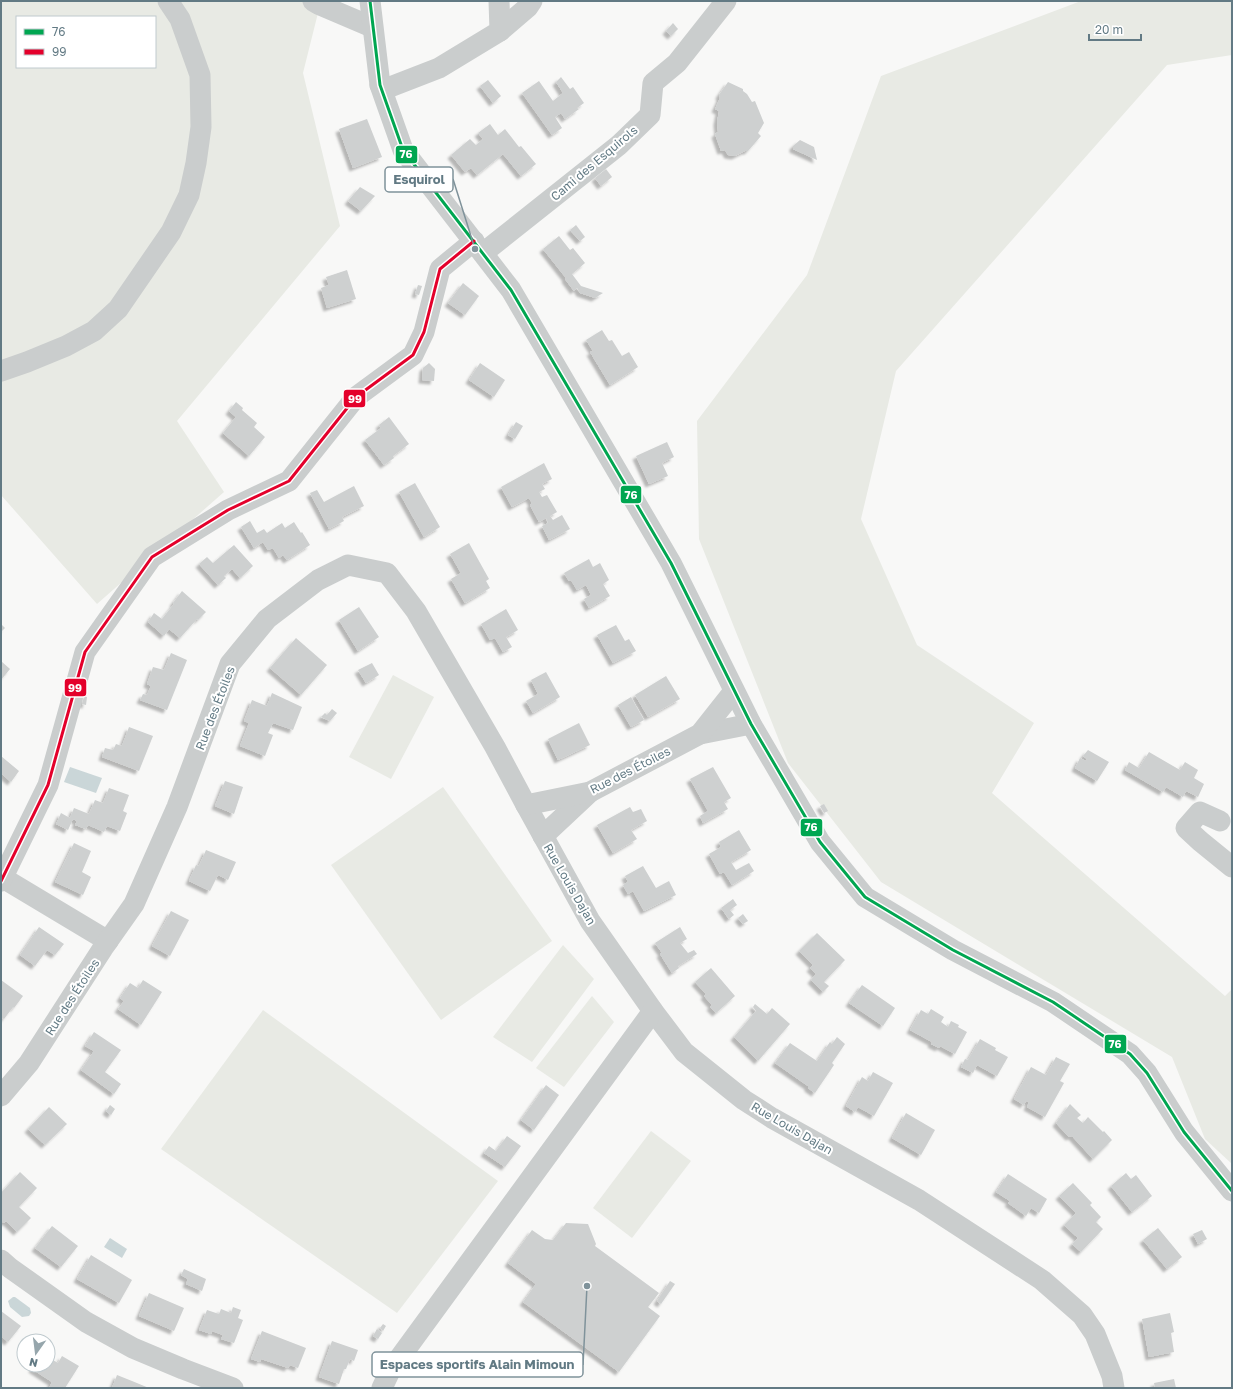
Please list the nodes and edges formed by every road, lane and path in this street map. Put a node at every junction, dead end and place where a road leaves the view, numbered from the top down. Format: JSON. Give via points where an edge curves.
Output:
{"nodes":[{"id":1,"x":168,"y":1,"type":"edge"},
{"id":2,"x":313,"y":1,"type":"edge"},
{"id":3,"x":370,"y":1,"type":"edge"},
{"id":4,"x":499,"y":1,"type":"edge"},
{"id":5,"x":532,"y":1,"type":"edge"},
{"id":6,"x":726,"y":1,"type":"edge"},
{"id":7,"x":372,"y":27,"type":"junction"},
{"id":8,"x":500,"y":31,"type":"junction"},
{"id":9,"x":380,"y":84,"type":"junction"},
{"id":10,"x":478,"y":247,"type":"junction"},
{"id":11,"x":1,"y":370,"type":"edge"},
{"id":12,"x":734,"y":691,"type":"junction"},
{"id":13,"x":751,"y":724,"type":"junction"},
{"id":14,"x":700,"y":734,"type":"junction"},
{"id":15,"x":590,"y":792,"type":"junction"},
{"id":16,"x":526,"y":805,"type":"junction"},
{"id":17,"x":1220,"y":821,"type":"dead end"},
{"id":18,"x":543,"y":836,"type":"junction"},
{"id":19,"x":1232,"y":867,"type":"edge"},
{"id":20,"x":2,"y":880,"type":"edge"},
{"id":21,"x":108,"y":941,"type":"junction"},
{"id":22,"x":653,"y":1011,"type":"junction"},
{"id":23,"x":1,"y":1096,"type":"edge"},
{"id":24,"x":1232,"y":1190,"type":"edge"},
{"id":25,"x":1,"y":1260,"type":"edge"},
{"id":26,"x":233,"y":1388,"type":"edge"},
{"id":27,"x":382,"y":1388,"type":"edge"},
{"id":28,"x":1114,"y":1388,"type":"edge"}],
"edges":[{"from":1,"to":11,"type":"street","via":[[180,19],[200,75],[201,126],[189,196],[171,232],[118,309],[94,331],[66,346]]},
{"from":2,"to":7,"type":"street"},
{"from":3,"to":7,"type":"street"},
{"from":4,"to":8,"type":"street"},
{"from":5,"to":8,"type":"street"},
{"from":6,"to":10,"type":"street","name":"Cami des Esquirols","via":[[677,62],[653,83],[650,115],[619,145]]},
{"from":7,"to":9,"type":"street"},
{"from":8,"to":9,"type":"street","via":[[439,68],[390,87]]},
{"from":9,"to":10,"type":"street","via":[[403,150]]},
{"from":10,"to":12,"type":"street","via":[[511,290],[671,563]]},
{"from":10,"to":20,"type":"street","name":"Cami des Esquirols","via":[[440,269],[424,332],[413,356],[356,397],[289,481],[228,510],[152,557],[85,652],[48,785]]},
{"from":12,"to":13,"type":"street"},
{"from":12,"to":14,"type":"street","name":"Rue des Étoiles"},
{"from":13,"to":14,"type":"street"},
{"from":13,"to":24,"type":"street","via":[[820,842],[865,897],[953,950],[1054,1002],[1130,1054],[1147,1074],[1184,1132]]},
{"from":14,"to":15,"type":"street","name":"Rue des Étoiles"},
{"from":15,"to":16,"type":"street","name":"Rue des Étoiles"},
{"from":15,"to":18,"type":"street"},
{"from":16,"to":18,"type":"street","name":"Rue Louis Dajan"},
{"from":16,"to":21,"type":"street","name":"Rue des Étoiles","via":[[416,611],[387,573],[348,565],[318,580],[267,619],[230,664],[177,807],[134,904]]},
{"from":17,"to":19,"type":"street","via":[[1200,812],[1186,828]]},
{"from":18,"to":22,"type":"street","name":"Rue Louis Dajan","via":[[590,921]]},
{"from":20,"to":21,"type":"street"},
{"from":21,"to":23,"type":"street","name":"Rue des Étoiles","via":[[29,1063]]},
{"from":22,"to":27,"type":"street","via":[[390,1371]]},
{"from":22,"to":28,"type":"street","name":"Rue Louis Dajan","via":[[684,1052],[744,1100],[919,1200],[1042,1280],[1082,1315],[1095,1334],[1112,1376]]},
{"from":25,"to":26,"type":"street","via":[[86,1322],[133,1348]]}]}
